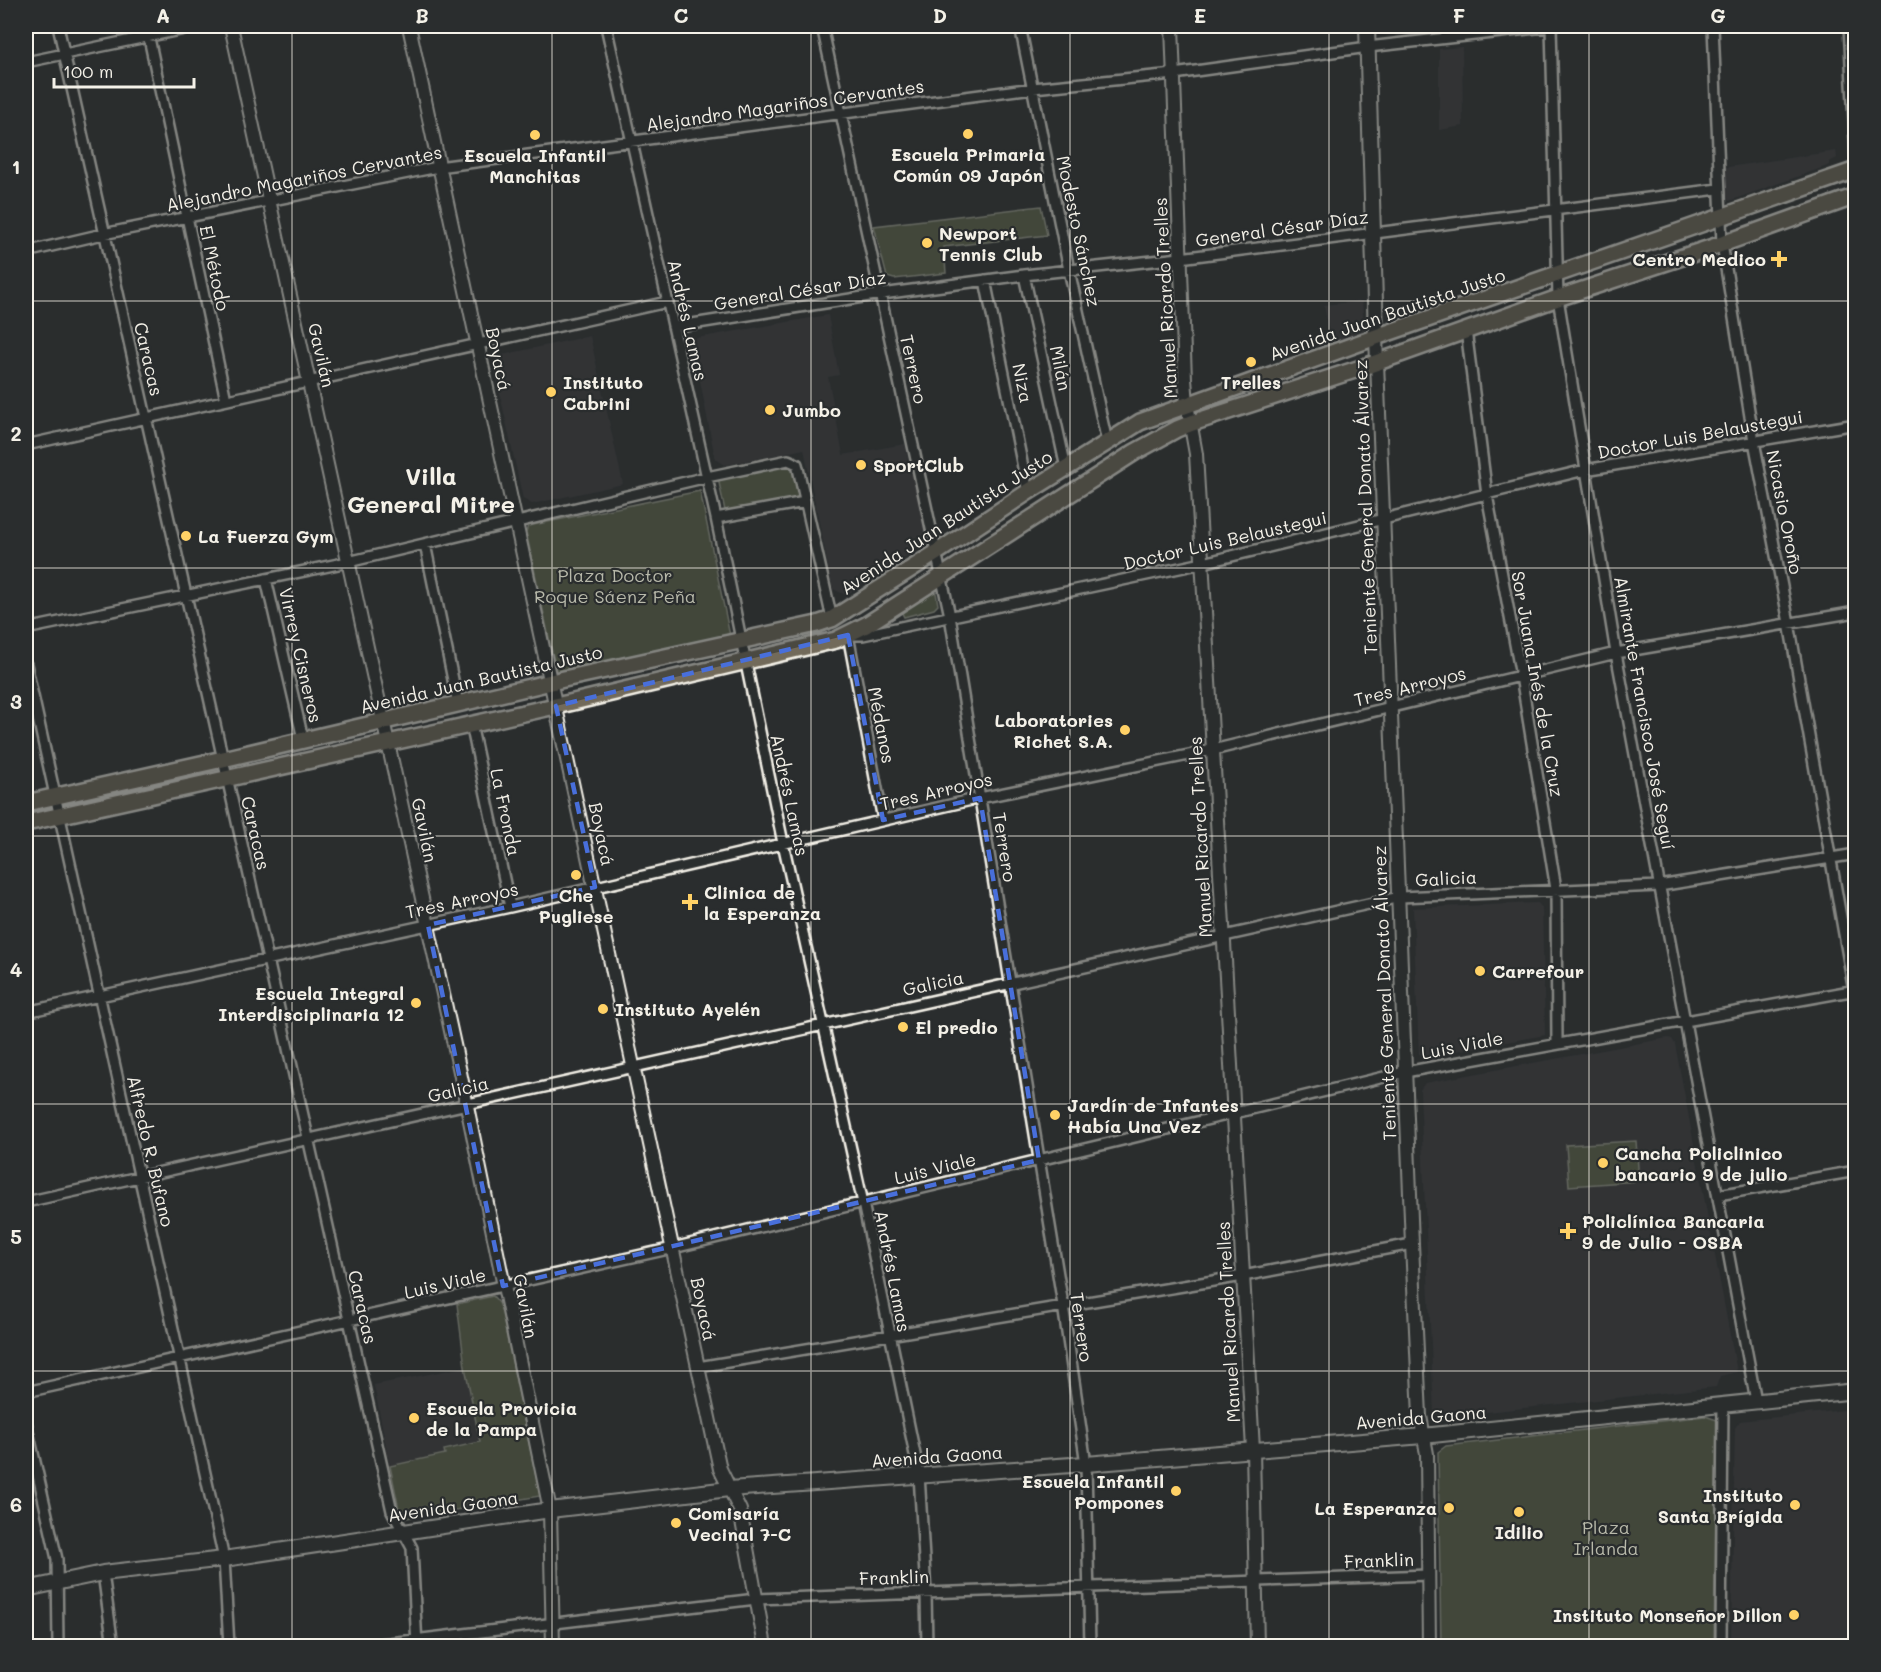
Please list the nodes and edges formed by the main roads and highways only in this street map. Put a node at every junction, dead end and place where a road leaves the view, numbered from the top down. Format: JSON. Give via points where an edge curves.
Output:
{"nodes":[{"id":1,"x":1367,"y":26,"type":"edge"},
{"id":2,"x":1856,"y":170,"type":"edge"},
{"id":3,"x":1856,"y":196,"type":"edge"},
{"id":4,"x":1376,"y":337,"type":"junction"},
{"id":5,"x":26,"y":803,"type":"edge"},
{"id":6,"x":26,"y":823,"type":"edge"},
{"id":7,"x":1856,"y":1391,"type":"edge"},
{"id":8,"x":26,"y":1589,"type":"edge"}],
"edges":[{"from":1,"to":4,"type":"main road"},
{"from":2,"to":4,"type":"main road","name":"Avenida Juan Bautista Justo"},
{"from":3,"to":6,"type":"main road","via":[[1177,429],[848,635],[823,644]]},
{"from":4,"to":5,"type":"main road","name":"Avenida Juan Bautista Justo","via":[[1140,423],[832,619]]},
{"from":7,"to":8,"type":"main road","name":"Avenida Gaona","via":[[1423,1436],[729,1489],[103,1573]]}]}
